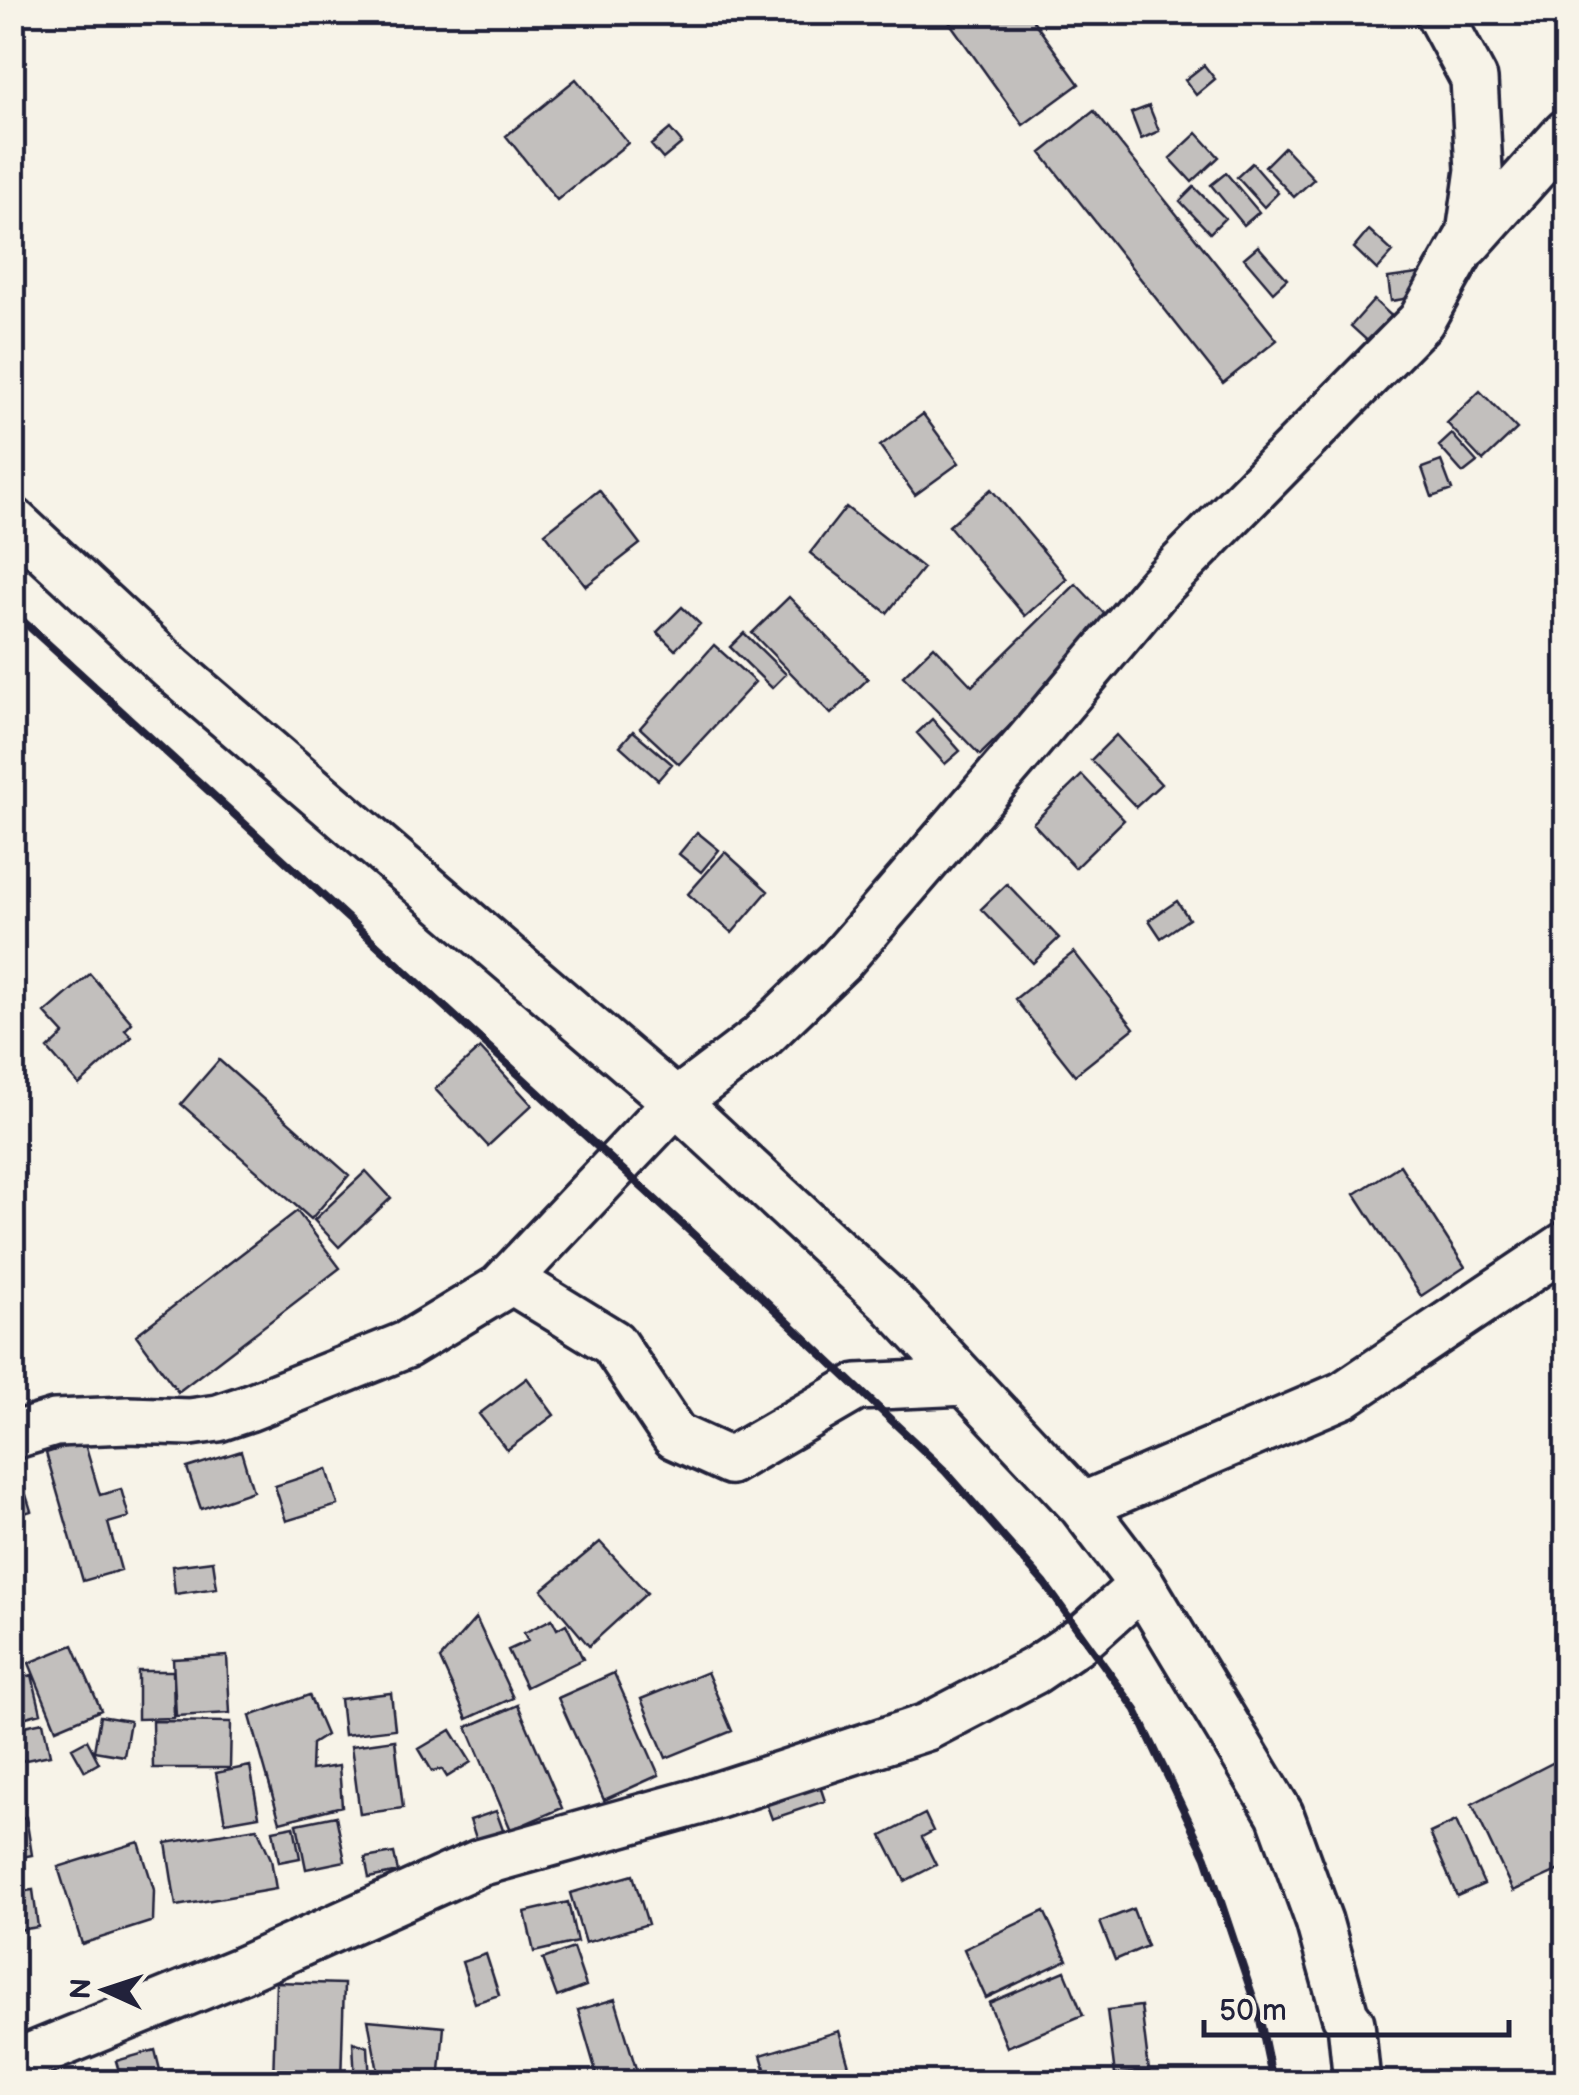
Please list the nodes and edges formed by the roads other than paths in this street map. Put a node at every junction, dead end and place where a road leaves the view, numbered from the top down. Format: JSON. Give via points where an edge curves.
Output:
{"nodes":[{"id":1,"x":1438,"y":12,"type":"edge"},
{"id":2,"x":1566,"y":133,"type":"edge"},
{"id":3,"x":1458,"y":253,"type":"junction"},
{"id":4,"x":12,"y":520,"type":"edge"},
{"id":5,"x":676,"y":1102,"type":"junction"},
{"id":6,"x":1566,"y":1245,"type":"edge"},
{"id":7,"x":509,"y":1279,"type":"junction"},
{"id":8,"x":966,"y":1382,"type":"junction"},
{"id":9,"x":12,"y":1436,"type":"edge"},
{"id":10,"x":1082,"y":1506,"type":"junction"},
{"id":11,"x":1142,"y":1585,"type":"junction"},
{"id":12,"x":12,"y":2064,"type":"edge"},
{"id":13,"x":1357,"y":2082,"type":"edge"}],
"edges":[{"from":1,"to":3,"type":"street","via":[[1474,79],[1479,170],[1470,234]]},
{"from":2,"to":3,"type":"street"},
{"from":3,"to":5,"type":"street","via":[[1421,320],[1159,587],[840,960],[759,1039]]},
{"from":4,"to":5,"type":"street","via":[[172,669]]},
{"from":5,"to":7,"type":"street"},
{"from":5,"to":8,"type":"street","via":[[890,1301]]},
{"from":6,"to":10,"type":"street","via":[[1344,1394]]},
{"from":7,"to":8,"type":"street","via":[[613,1343],[675,1436],[730,1462],[857,1387]]},
{"from":7,"to":9,"type":"street","via":[[406,1345],[233,1413],[190,1422],[55,1423]]},
{"from":8,"to":10,"type":"street"},
{"from":10,"to":11,"type":"street"},
{"from":11,"to":12,"type":"street","via":[[1084,1637],[927,1727],[479,1863]]},
{"from":11,"to":13,"type":"street","via":[[1280,1814],[1351,2024]]}]}
